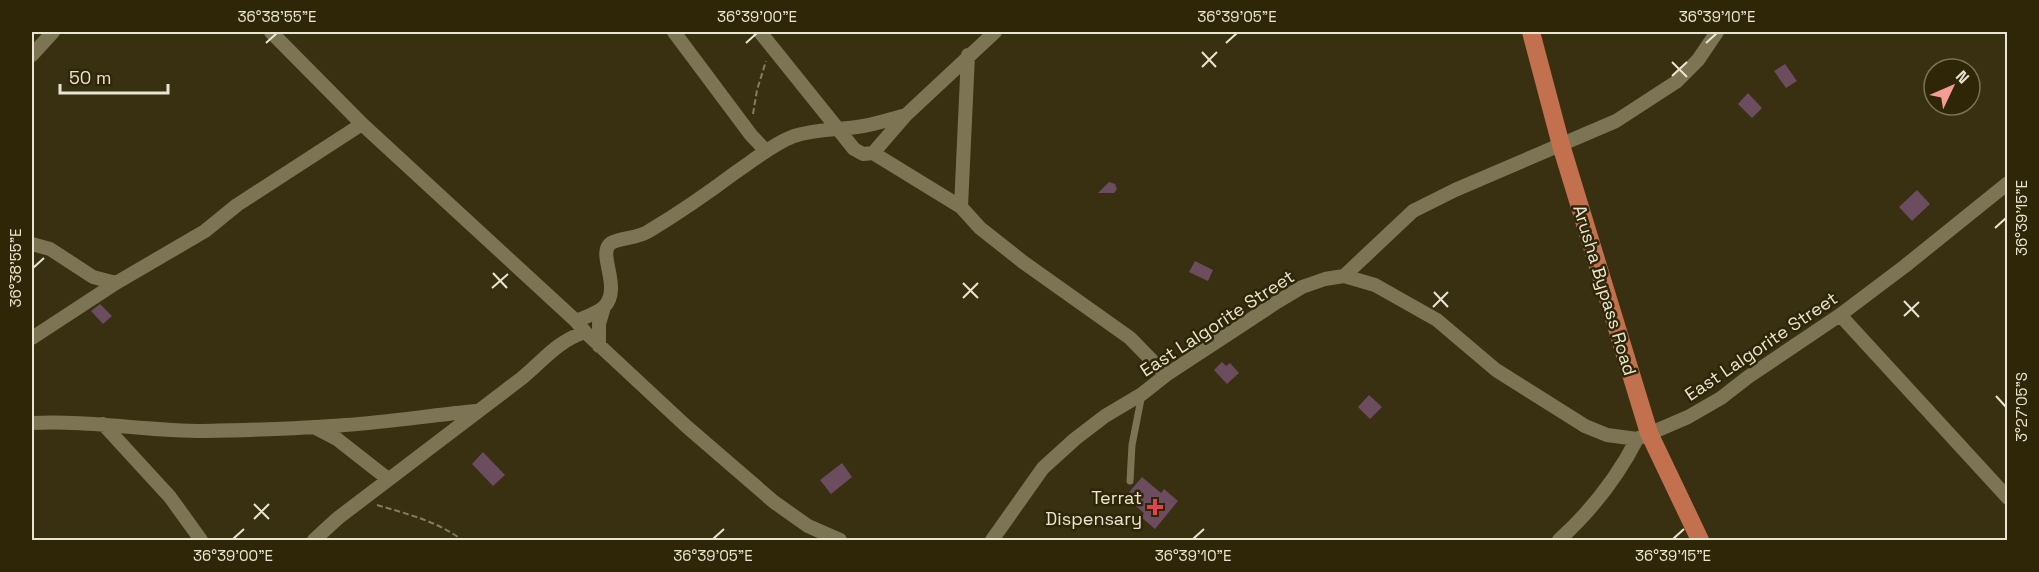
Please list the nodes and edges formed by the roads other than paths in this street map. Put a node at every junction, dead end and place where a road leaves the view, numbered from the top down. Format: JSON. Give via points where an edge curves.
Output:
{"nodes":[{"id":1,"x":53,"y":32,"type":"edge"},
{"id":2,"x":271,"y":32,"type":"edge"},
{"id":3,"x":674,"y":32,"type":"edge"},
{"id":4,"x":760,"y":32,"type":"edge"},
{"id":5,"x":995,"y":32,"type":"edge"},
{"id":6,"x":1531,"y":32,"type":"edge"},
{"id":7,"x":1717,"y":32,"type":"edge"},
{"id":8,"x":32,"y":55,"type":"edge"},
{"id":9,"x":968,"y":55,"type":"junction"},
{"id":10,"x":906,"y":115,"type":"junction"},
{"id":11,"x":362,"y":124,"type":"junction"},
{"id":12,"x":836,"y":128,"type":"junction"},
{"id":13,"x":1561,"y":145,"type":"junction"},
{"id":14,"x":766,"y":151,"type":"junction"},
{"id":15,"x":873,"y":153,"type":"junction"},
{"id":16,"x":2007,"y":183,"type":"edge"},
{"id":17,"x":961,"y":207,"type":"junction"},
{"id":18,"x":32,"y":244,"type":"edge"},
{"id":19,"x":1344,"y":276,"type":"junction"},
{"id":20,"x":116,"y":283,"type":"junction"},
{"id":21,"x":604,"y":307,"type":"junction"},
{"id":22,"x":1840,"y":315,"type":"junction"},
{"id":23,"x":580,"y":327,"type":"junction"},
{"id":24,"x":32,"y":338,"type":"edge"},
{"id":25,"x":599,"y":346,"type":"junction"},
{"id":26,"x":1166,"y":375,"type":"junction"},
{"id":27,"x":1142,"y":394,"type":"junction"},
{"id":28,"x":477,"y":411,"type":"junction"},
{"id":29,"x":32,"y":423,"type":"edge"},
{"id":30,"x":103,"y":424,"type":"junction"},
{"id":31,"x":314,"y":427,"type":"junction"},
{"id":32,"x":1643,"y":436,"type":"junction"},
{"id":33,"x":388,"y":479,"type":"junction"},
{"id":34,"x":1130,"y":481,"type":"dead end"},
{"id":35,"x":2007,"y":498,"type":"edge"},
{"id":36,"x":201,"y":540,"type":"edge"},
{"id":37,"x":314,"y":540,"type":"edge"},
{"id":38,"x":840,"y":540,"type":"edge"},
{"id":39,"x":992,"y":540,"type":"edge"},
{"id":40,"x":1559,"y":540,"type":"edge"},
{"id":41,"x":1700,"y":540,"type":"edge"}],
"edges":[{"from":1,"to":8,"type":"street"},
{"from":2,"to":11,"type":"street"},
{"from":3,"to":14,"type":"street"},
{"from":4,"to":12,"type":"street"},
{"from":5,"to":9,"type":"street"},
{"from":6,"to":13,"type":"main road","name":"Arusha Bypass Road"},
{"from":7,"to":13,"type":"street","via":[[1698,60],[1676,82],[1616,121]]},
{"from":9,"to":10,"type":"street"},
{"from":9,"to":17,"type":"street"},
{"from":10,"to":12,"type":"street"},
{"from":10,"to":15,"type":"street"},
{"from":11,"to":20,"type":"street","via":[[237,205],[205,231]]},
{"from":11,"to":23,"type":"street"},
{"from":12,"to":14,"type":"street","via":[[792,137]]},
{"from":12,"to":15,"type":"street","via":[[858,153]]},
{"from":13,"to":19,"type":"street","via":[[1413,212]]},
{"from":13,"to":32,"type":"main road","name":"Arusha Bypass Road"},
{"from":14,"to":21,"type":"street","via":[[646,233],[609,244],[605,252],[612,291]]},
{"from":15,"to":17,"type":"street"},
{"from":16,"to":22,"type":"street","name":"East Lalgorite Street"},
{"from":17,"to":26,"type":"street","via":[[1023,262],[1130,338]]},
{"from":18,"to":20,"type":"street","via":[[50,249],[93,278]]},
{"from":19,"to":26,"type":"street","name":"East Lalgorite Street","via":[[1302,287]]},
{"from":19,"to":32,"type":"street","name":"East Lalgorite Street","via":[[1375,285],[1437,320],[1496,370],[1586,426],[1607,435]]},
{"from":20,"to":24,"type":"street"},
{"from":21,"to":23,"type":"street"},
{"from":21,"to":25,"type":"street"},
{"from":22,"to":32,"type":"street","name":"East Lalgorite Street","via":[[1721,398]]},
{"from":22,"to":35,"type":"street"},
{"from":23,"to":25,"type":"street"},
{"from":23,"to":28,"type":"street"},
{"from":25,"to":38,"type":"street","via":[[774,502]]},
{"from":26,"to":27,"type":"street","name":"East Lalgorite Street"},
{"from":27,"to":34,"type":"lane"},
{"from":27,"to":39,"type":"street","name":"East Lalgorite Street","via":[[1105,416],[1043,468]]},
{"from":28,"to":31,"type":"street"},
{"from":28,"to":33,"type":"street"},
{"from":29,"to":30,"type":"street"},
{"from":30,"to":31,"type":"street","via":[[201,431]]},
{"from":30,"to":36,"type":"street","via":[[170,496]]},
{"from":31,"to":33,"type":"street","via":[[337,439]]},
{"from":32,"to":40,"type":"street","via":[[1605,491]]},
{"from":32,"to":41,"type":"main road","name":"Arusha Bypass Road"},
{"from":33,"to":37,"type":"street"}]}
